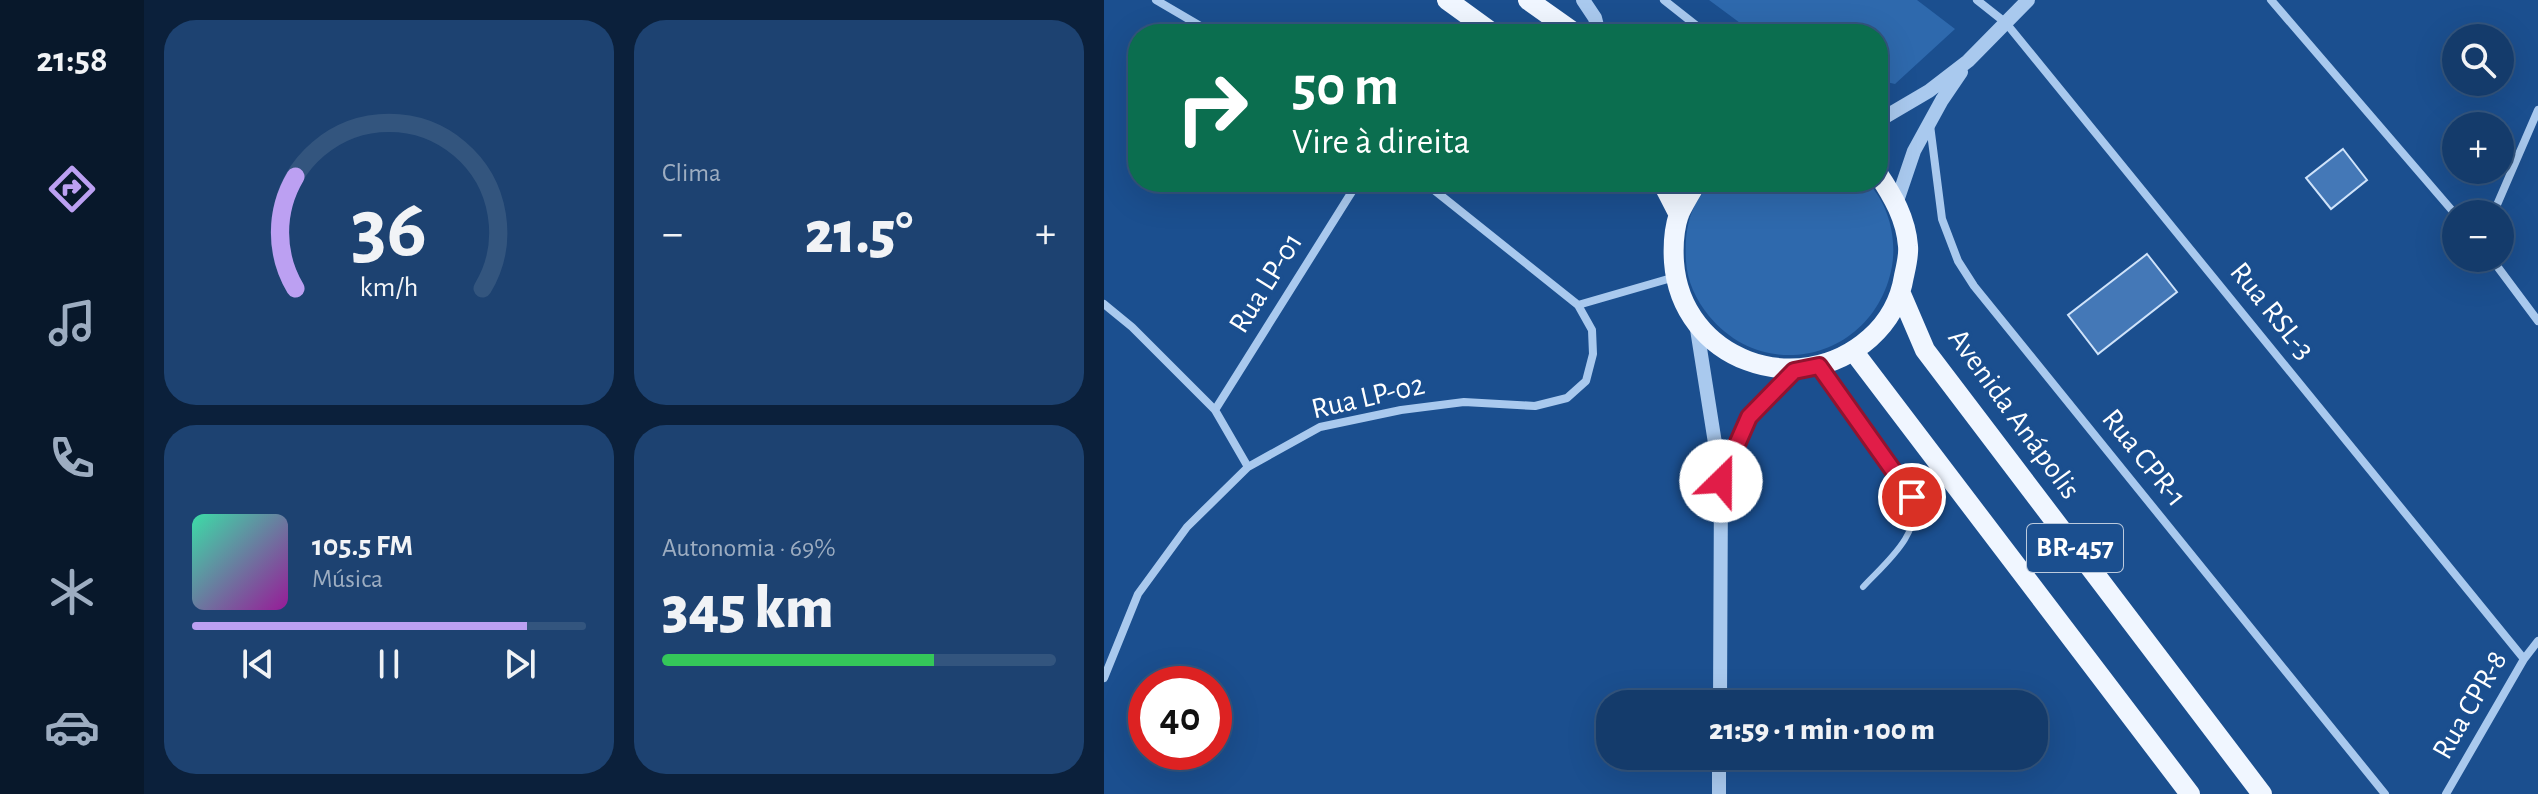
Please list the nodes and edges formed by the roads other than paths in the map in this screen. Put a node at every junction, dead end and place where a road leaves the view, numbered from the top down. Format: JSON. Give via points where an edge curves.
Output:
{"nodes":[{"id":1,"x":1156,"y":0,"type":"edge"},
{"id":2,"x":1447,"y":0,"type":"edge"},
{"id":3,"x":1528,"y":0,"type":"edge"},
{"id":4,"x":1583,"y":0,"type":"edge"},
{"id":5,"x":1664,"y":0,"type":"edge"},
{"id":6,"x":1977,"y":0,"type":"edge"},
{"id":7,"x":2028,"y":0,"type":"edge"},
{"id":8,"x":2271,"y":0,"type":"edge"},
{"id":9,"x":2006,"y":23,"type":"junction"},
{"id":10,"x":1197,"y":24,"type":"edge"},
{"id":11,"x":1480,"y":24,"type":"edge"},
{"id":12,"x":1562,"y":24,"type":"edge"},
{"id":13,"x":1596,"y":24,"type":"edge"},
{"id":14,"x":1694,"y":24,"type":"edge"},
{"id":15,"x":1968,"y":61,"type":"junction"},
{"id":16,"x":1888,"y":109,"type":"edge"},
{"id":17,"x":2538,"y":110,"type":"edge"},
{"id":18,"x":1930,"y":121,"type":"junction"},
{"id":19,"x":1888,"y":188,"type":"edge"},
{"id":20,"x":1352,"y":192,"type":"edge"},
{"id":21,"x":1437,"y":192,"type":"edge"},
{"id":22,"x":1667,"y":192,"type":"edge"},
{"id":23,"x":1692,"y":192,"type":"edge"},
{"id":24,"x":2443,"y":200,"type":"edge"},
{"id":25,"x":2499,"y":200,"type":"edge"},
{"id":26,"x":1897,"y":201,"type":"junction"},
{"id":27,"x":1679,"y":215,"type":"junction"},
{"id":28,"x":2501,"y":272,"type":"edge"},
{"id":29,"x":1675,"y":276,"type":"junction"},
{"id":30,"x":1901,"y":294,"type":"junction"},
{"id":31,"x":1104,"y":304,"type":"edge"},
{"id":32,"x":1578,"y":305,"type":"junction"},
{"id":33,"x":2538,"y":321,"type":"edge"},
{"id":34,"x":1696,"y":322,"type":"junction"},
{"id":35,"x":1854,"y":352,"type":"junction"},
{"id":36,"x":1819,"y":366,"type":"junction"},
{"id":37,"x":1794,"y":371,"type":"junction"},
{"id":38,"x":1215,"y":410,"type":"junction"},
{"id":39,"x":1248,"y":467,"type":"junction"},
{"id":40,"x":1721,"y":481,"type":"junction"},
{"id":41,"x":1863,"y":587,"type":"dead end"},
{"id":42,"x":2538,"y":641,"type":"edge"},
{"id":43,"x":2524,"y":659,"type":"junction"},
{"id":44,"x":1104,"y":678,"type":"edge"},
{"id":45,"x":1720,"y":690,"type":"edge"},
{"id":46,"x":1719,"y":770,"type":"edge"},
{"id":47,"x":1719,"y":794,"type":"edge"},
{"id":48,"x":2190,"y":794,"type":"edge"},
{"id":49,"x":2262,"y":794,"type":"edge"},
{"id":50,"x":2385,"y":794,"type":"edge"},
{"id":51,"x":2446,"y":794,"type":"edge"}],
"edges":[{"from":1,"to":10,"type":"street"},
{"from":2,"to":11,"type":"main road"},
{"from":3,"to":12,"type":"main road"},
{"from":4,"to":13,"type":"street"},
{"from":5,"to":14,"type":"street"},
{"from":6,"to":9,"type":"street","name":"Rua RSL-3"},
{"from":7,"to":9,"type":"street"},
{"from":8,"to":24,"type":"street"},
{"from":9,"to":15,"type":"street"},
{"from":9,"to":43,"type":"street","name":"Rua RSL-3"},
{"from":15,"to":16,"type":"street","via":[[1929,91]]},
{"from":15,"to":18,"type":"street"},
{"from":17,"to":25,"type":"street"},
{"from":18,"to":26,"type":"street"},
{"from":18,"to":50,"type":"street","name":"Rua CPR-1","via":[[1942,219],[1974,286]]},
{"from":19,"to":26,"type":"main road"},
{"from":20,"to":38,"type":"street","name":"Rua LP-01"},
{"from":21,"to":32,"type":"street"},
{"from":22,"to":27,"type":"main road"},
{"from":23,"to":27,"type":"main road"},
{"from":26,"to":30,"type":"main road","via":[[1909,247]]},
{"from":27,"to":29,"type":"main road","via":[[1673,245]]},
{"from":28,"to":33,"type":"street"},
{"from":29,"to":32,"type":"street"},
{"from":29,"to":34,"type":"main road"},
{"from":30,"to":35,"type":"main road","via":[[1883,327]]},
{"from":30,"to":49,"type":"main road","name":"Avenida Anápolis","number":"BR-457","via":[[1925,350]]},
{"from":31,"to":38,"type":"street"},
{"from":32,"to":39,"type":"street","name":"Rua LP-02","via":[[1592,330],[1593,354],[1586,381],[1567,398],[1535,406],[1464,402],[1333,424]]},
{"from":34,"to":37,"type":"main road","via":[[1723,349],[1757,365]]},
{"from":34,"to":40,"type":"street"},
{"from":35,"to":36,"type":"main road"},
{"from":35,"to":48,"type":"main road","number":"BR-457"},
{"from":36,"to":37,"type":"main road"},
{"from":36,"to":41,"type":"lane","via":[[1915,507],[1899,550]]},
{"from":37,"to":40,"type":"street","via":[[1749,417]]},
{"from":38,"to":39,"type":"street"},
{"from":39,"to":44,"type":"street","name":"Rua LP-02","via":[[1187,527],[1138,594]]},
{"from":40,"to":45,"type":"street"},
{"from":42,"to":43,"type":"street","name":"Rua CPR-8"},
{"from":43,"to":51,"type":"street","name":"Rua CPR-8"},
{"from":46,"to":47,"type":"street"}]}
